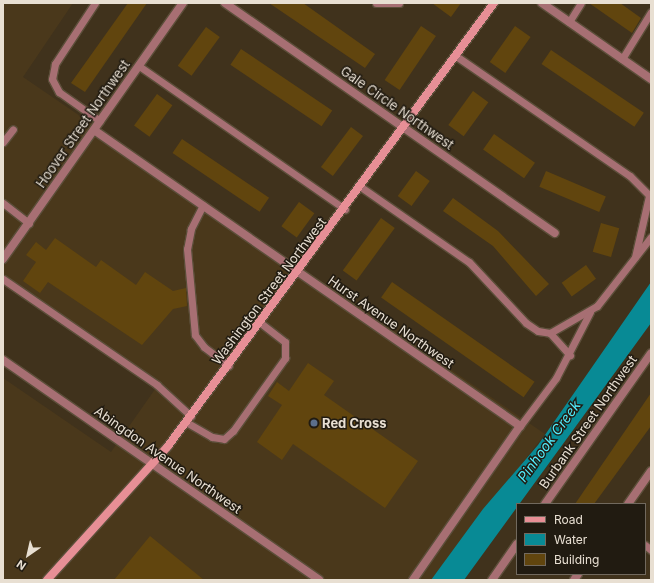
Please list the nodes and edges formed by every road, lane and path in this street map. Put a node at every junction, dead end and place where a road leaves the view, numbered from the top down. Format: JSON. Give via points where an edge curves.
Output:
{"nodes":[{"id":1,"x":95,"y":3,"type":"edge"},
{"id":2,"x":183,"y":3,"type":"edge"},
{"id":3,"x":225,"y":3,"type":"edge"},
{"id":4,"x":376,"y":3,"type":"edge"},
{"id":5,"x":399,"y":3,"type":"edge"},
{"id":6,"x":494,"y":3,"type":"edge"},
{"id":7,"x":542,"y":3,"type":"edge"},
{"id":8,"x":581,"y":3,"type":"edge"},
{"id":9,"x":651,"y":12,"type":"edge"},
{"id":10,"x":569,"y":22,"type":"junction"},
{"id":11,"x":456,"y":56,"type":"junction"},
{"id":12,"x":622,"y":59,"type":"junction"},
{"id":13,"x":139,"y":66,"type":"junction"},
{"id":14,"x":651,"y":79,"type":"edge"},
{"id":15,"x":100,"y":122,"type":"junction"},
{"id":16,"x":404,"y":128,"type":"junction"},
{"id":17,"x":13,"y":129,"type":"dead end"},
{"id":18,"x":94,"y":130,"type":"junction"},
{"id":19,"x":3,"y":142,"type":"edge"},
{"id":20,"x":361,"y":186,"type":"junction"},
{"id":21,"x":650,"y":197,"type":"edge"},
{"id":22,"x":3,"y":203,"type":"edge"},
{"id":23,"x":203,"y":206,"type":"junction"},
{"id":24,"x":345,"y":209,"type":"junction"},
{"id":25,"x":29,"y":222,"type":"junction"},
{"id":26,"x":555,"y":233,"type":"dead end"},
{"id":27,"x":651,"y":237,"type":"edge"},
{"id":28,"x":3,"y":259,"type":"edge"},
{"id":29,"x":634,"y":263,"type":"junction"},
{"id":30,"x":299,"y":272,"type":"junction"},
{"id":31,"x":3,"y":279,"type":"edge"},
{"id":32,"x":590,"y":312,"type":"junction"},
{"id":33,"x":261,"y":323,"type":"junction"},
{"id":34,"x":550,"y":333,"type":"junction"},
{"id":35,"x":651,"y":353,"type":"edge"},
{"id":36,"x":570,"y":355,"type":"junction"},
{"id":37,"x":3,"y":360,"type":"edge"},
{"id":38,"x":229,"y":366,"type":"junction"},
{"id":39,"x":189,"y":419,"type":"junction"},
{"id":40,"x":520,"y":426,"type":"junction"},
{"id":41,"x":153,"y":464,"type":"junction"},
{"id":42,"x":651,"y":471,"type":"edge"},
{"id":43,"x":546,"y":503,"type":"edge"},
{"id":44,"x":629,"y":503,"type":"edge"},
{"id":45,"x":516,"y":545,"type":"edge"},
{"id":46,"x":47,"y":580,"type":"edge"},
{"id":47,"x":319,"y":580,"type":"edge"},
{"id":48,"x":413,"y":580,"type":"edge"},
{"id":49,"x":492,"y":580,"type":"edge"}],
"edges":[{"from":1,"to":15,"type":"lane","via":[[58,58],[52,79],[59,92]]},
{"from":2,"to":13,"type":"street","name":"Hoover Street Northwest"},
{"from":3,"to":16,"type":"street","name":"Gale Circle Northwest"},
{"from":4,"to":5,"type":"lane"},
{"from":6,"to":11,"type":"main road","name":"Washington Street Northwest"},
{"from":7,"to":10,"type":"street"},
{"from":8,"to":10,"type":"lane"},
{"from":9,"to":12,"type":"lane"},
{"from":10,"to":12,"type":"street"},
{"from":11,"to":16,"type":"main road","name":"Washington Street Northwest"},
{"from":11,"to":21,"type":"lane","via":[[630,176]]},
{"from":12,"to":14,"type":"street"},
{"from":13,"to":15,"type":"street","name":"Hoover Street Northwest"},
{"from":13,"to":24,"type":"lane"},
{"from":15,"to":18,"type":"street","name":"Hoover Street Northwest"},
{"from":16,"to":20,"type":"main road","name":"Washington Street Northwest"},
{"from":16,"to":26,"type":"street","name":"Gale Circle Northwest"},
{"from":17,"to":19,"type":"lane"},
{"from":18,"to":23,"type":"street","name":"Hurst Avenue Northwest"},
{"from":18,"to":25,"type":"street","name":"Hoover Street Northwest"},
{"from":20,"to":24,"type":"main road","name":"Washington Street Northwest"},
{"from":20,"to":34,"type":"lane","via":[[469,262],[526,323],[538,331]]},
{"from":21,"to":29,"type":"lane"},
{"from":22,"to":25,"type":"lane"},
{"from":23,"to":30,"type":"street","name":"Hurst Avenue Northwest"},
{"from":23,"to":38,"type":"lane","via":[[191,229],[187,249],[195,335],[204,347]]},
{"from":24,"to":30,"type":"main road","name":"Washington Street Northwest"},
{"from":25,"to":28,"type":"street","name":"Hoover Street Northwest"},
{"from":27,"to":29,"type":"lane"},
{"from":29,"to":32,"type":"lane"},
{"from":30,"to":33,"type":"main road","name":"Washington Street Northwest"},
{"from":30,"to":40,"type":"street","name":"Hurst Avenue Northwest"},
{"from":31,"to":39,"type":"lane","via":[[157,385]]},
{"from":32,"to":34,"type":"lane"},
{"from":32,"to":36,"type":"lane"},
{"from":33,"to":38,"type":"main road","name":"Washington Street Northwest"},
{"from":33,"to":39,"type":"lane","via":[[285,342],[285,358],[233,431],[224,439],[212,437]]},
{"from":34,"to":36,"type":"lane"},
{"from":35,"to":43,"type":"street","name":"Burbank Street Northwest"},
{"from":36,"to":40,"type":"lane"},
{"from":37,"to":41,"type":"street","name":"Abingdon Avenue Northwest"},
{"from":38,"to":39,"type":"main road","name":"Washington Street Northwest"},
{"from":39,"to":41,"type":"main road","name":"Washington Street Northwest"},
{"from":40,"to":48,"type":"street"},
{"from":41,"to":46,"type":"main road","name":"Washington Street Northwest"},
{"from":41,"to":47,"type":"street","name":"Abingdon Avenue Northwest"},
{"from":42,"to":44,"type":"street"},
{"from":45,"to":49,"type":"street"}]}
